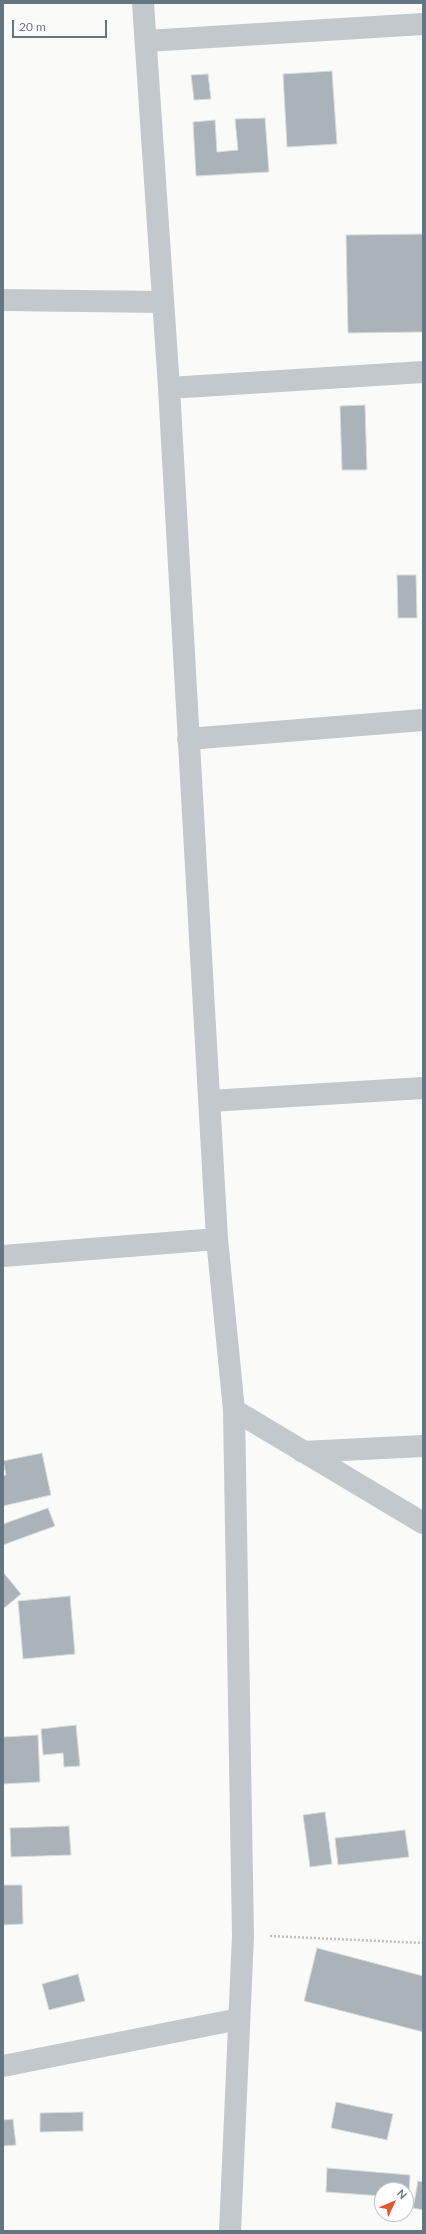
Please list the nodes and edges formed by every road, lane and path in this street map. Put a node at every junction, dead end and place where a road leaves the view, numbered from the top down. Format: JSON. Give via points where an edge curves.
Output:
{"nodes":[{"id":1,"x":143,"y":3,"type":"edge"},
{"id":2,"x":423,"y":24,"type":"edge"},
{"id":3,"x":146,"y":41,"type":"junction"},
{"id":4,"x":3,"y":300,"type":"edge"},
{"id":5,"x":163,"y":302,"type":"junction"},
{"id":6,"x":423,"y":372,"type":"edge"},
{"id":7,"x":168,"y":388,"type":"junction"},
{"id":8,"x":423,"y":720,"type":"edge"},
{"id":9,"x":188,"y":739,"type":"junction"},
{"id":10,"x":423,"y":1088,"type":"edge"},
{"id":11,"x":210,"y":1101,"type":"junction"},
{"id":12,"x":217,"y":1239,"type":"junction"},
{"id":13,"x":3,"y":1256,"type":"edge"},
{"id":14,"x":234,"y":1410,"type":"junction"},
{"id":15,"x":423,"y":1446,"type":"edge"},
{"id":16,"x":303,"y":1452,"type":"junction"},
{"id":17,"x":423,"y":1523,"type":"edge"},
{"id":18,"x":243,"y":1936,"type":"junction"},
{"id":19,"x":423,"y":1943,"type":"edge"},
{"id":20,"x":239,"y":2019,"type":"junction"},
{"id":21,"x":3,"y":2066,"type":"edge"},
{"id":22,"x":230,"y":2231,"type":"edge"}],
"edges":[{"from":1,"to":3,"type":"street"},
{"from":2,"to":3,"type":"street"},
{"from":3,"to":5,"type":"street"},
{"from":4,"to":5,"type":"street"},
{"from":5,"to":7,"type":"street"},
{"from":6,"to":7,"type":"street"},
{"from":7,"to":9,"type":"street"},
{"from":8,"to":9,"type":"street"},
{"from":9,"to":11,"type":"street"},
{"from":10,"to":11,"type":"street"},
{"from":11,"to":12,"type":"street"},
{"from":12,"to":13,"type":"street"},
{"from":12,"to":14,"type":"street"},
{"from":14,"to":16,"type":"street"},
{"from":14,"to":18,"type":"street"},
{"from":15,"to":16,"type":"street"},
{"from":16,"to":17,"type":"street"},
{"from":18,"to":19,"type":"path"},
{"from":18,"to":20,"type":"street"},
{"from":20,"to":21,"type":"street"},
{"from":20,"to":22,"type":"street"}]}
